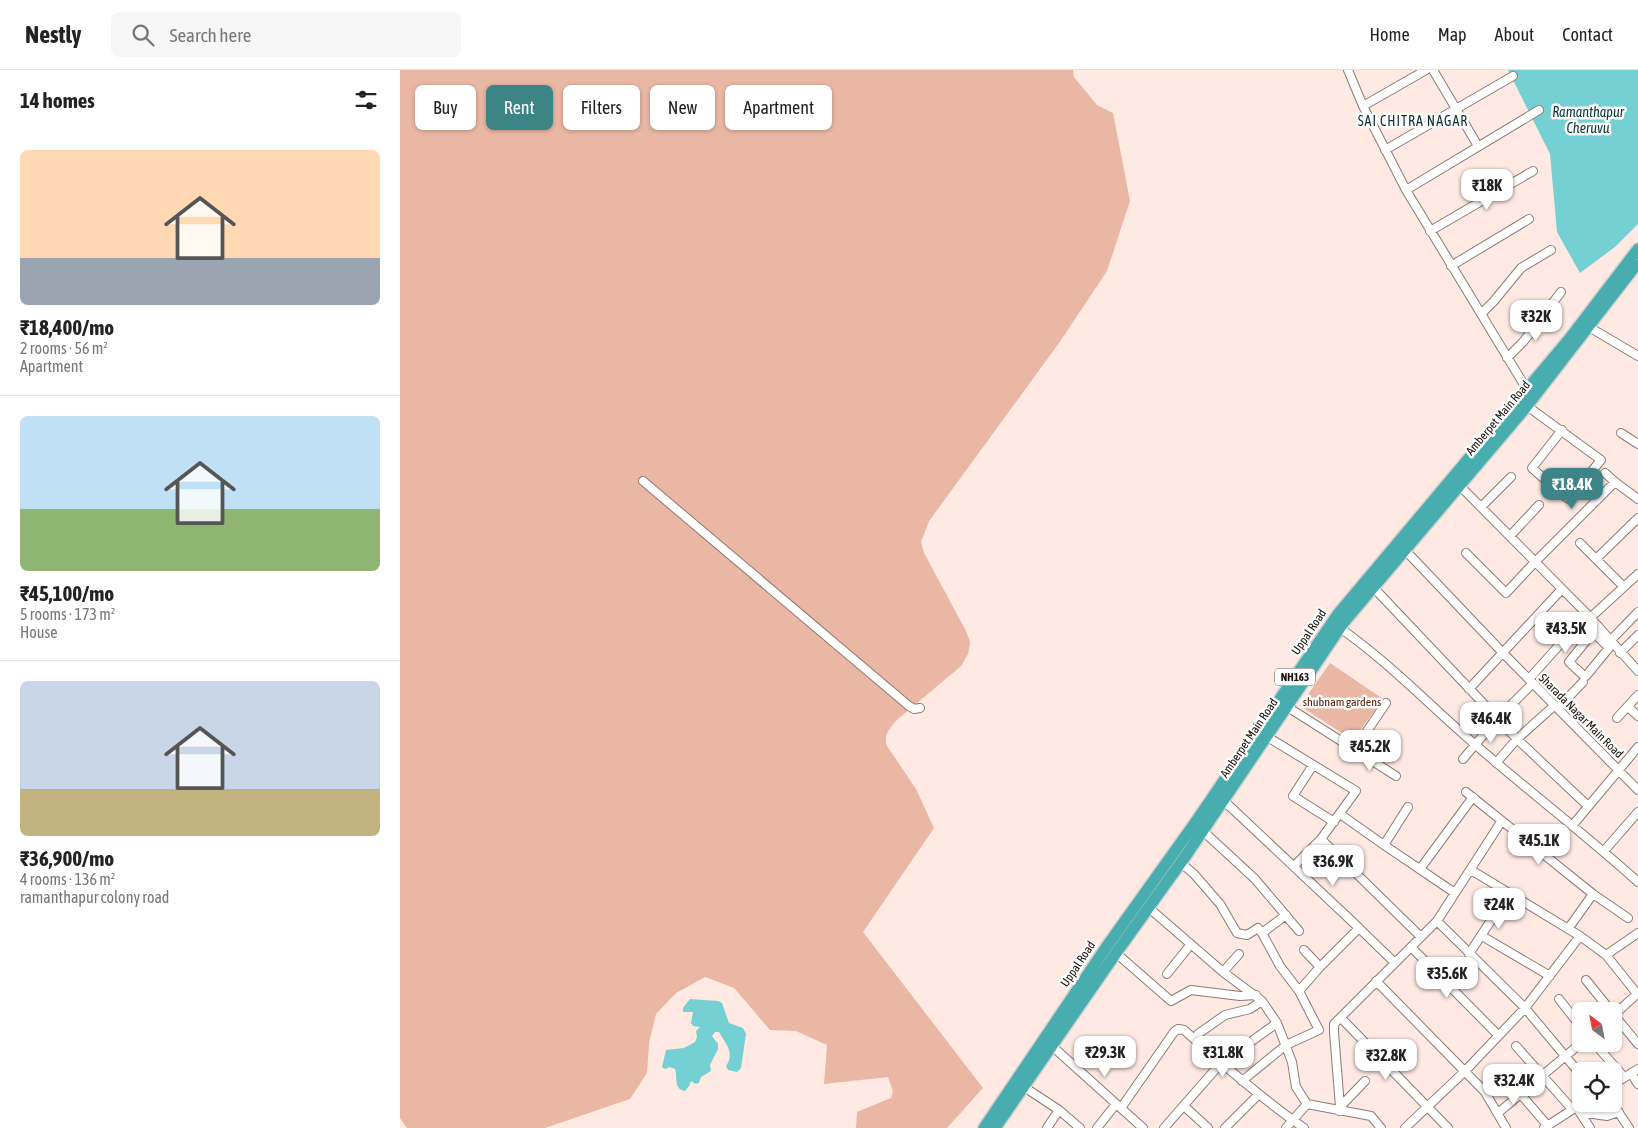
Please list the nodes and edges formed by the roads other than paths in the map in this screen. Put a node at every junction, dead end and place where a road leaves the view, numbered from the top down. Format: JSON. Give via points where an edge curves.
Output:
{"nodes":[{"id":1,"x":1348,"y":70,"type":"edge"},
{"id":2,"x":1426,"y":70,"type":"edge"},
{"id":3,"x":1433,"y":70,"type":"edge"},
{"id":4,"x":1513,"y":76,"type":"dead end"},
{"id":5,"x":1363,"y":106,"type":"junction"},
{"id":6,"x":1455,"y":109,"type":"junction"},
{"id":7,"x":1539,"y":110,"type":"dead end"},
{"id":8,"x":1478,"y":146,"type":"junction"},
{"id":9,"x":1385,"y":150,"type":"junction"},
{"id":10,"x":1533,"y":171,"type":"dead end"},
{"id":11,"x":1406,"y":190,"type":"junction"},
{"id":12,"x":1528,"y":219,"type":"dead end"},
{"id":13,"x":1430,"y":231,"type":"junction"},
{"id":14,"x":1638,"y":249,"type":"edge"},
{"id":15,"x":1551,"y":250,"type":"dead end"},
{"id":16,"x":1638,"y":261,"type":"edge"},
{"id":17,"x":1451,"y":266,"type":"junction"},
{"id":18,"x":1561,"y":292,"type":"dead end"},
{"id":19,"x":1481,"y":314,"type":"junction"},
{"id":20,"x":1589,"y":327,"type":"junction"},
{"id":21,"x":1638,"y":356,"type":"edge"},
{"id":22,"x":1507,"y":358,"type":"junction"},
{"id":23,"x":1529,"y":398,"type":"junction"},
{"id":24,"x":1562,"y":430,"type":"junction"},
{"id":25,"x":1621,"y":433,"type":"dead end"},
{"id":26,"x":1638,"y":444,"type":"edge"},
{"id":27,"x":1605,"y":473,"type":"dead end"},
{"id":28,"x":1512,"y":476,"type":"dead end"},
{"id":29,"x":643,"y":481,"type":"dead end"},
{"id":30,"x":1616,"y":482,"type":"junction"},
{"id":31,"x":1460,"y":485,"type":"junction"},
{"id":32,"x":1638,"y":499,"type":"edge"},
{"id":33,"x":1539,"y":505,"type":"dead end"},
{"id":34,"x":1481,"y":507,"type":"junction"},
{"id":35,"x":1638,"y":518,"type":"edge"},
{"id":36,"x":1510,"y":536,"type":"junction"},
{"id":37,"x":1580,"y":542,"type":"dead end"},
{"id":38,"x":1405,"y":550,"type":"junction"},
{"id":39,"x":1466,"y":553,"type":"dead end"},
{"id":40,"x":1597,"y":558,"type":"junction"},
{"id":41,"x":1535,"y":562,"type":"junction"},
{"id":42,"x":1638,"y":574,"type":"edge"},
{"id":43,"x":1373,"y":587,"type":"junction"},
{"id":44,"x":1624,"y":587,"type":"junction"},
{"id":45,"x":1562,"y":589,"type":"junction"},
{"id":46,"x":1638,"y":612,"type":"edge"},
{"id":47,"x":1589,"y":616,"type":"junction"},
{"id":48,"x":1336,"y":625,"type":"junction"},
{"id":49,"x":1595,"y":629,"type":"junction"},
{"id":50,"x":1638,"y":635,"type":"edge"},
{"id":51,"x":1610,"y":641,"type":"junction"},
{"id":52,"x":1503,"y":653,"type":"junction"},
{"id":53,"x":1620,"y":653,"type":"junction"},
{"id":54,"x":1638,"y":671,"type":"edge"},
{"id":55,"x":1531,"y":681,"type":"junction"},
{"id":56,"x":1583,"y":682,"type":"dead end"},
{"id":57,"x":1469,"y":689,"type":"junction"},
{"id":58,"x":1638,"y":695,"type":"edge"},
{"id":59,"x":1386,"y":703,"type":"dead end"},
{"id":60,"x":1286,"y":706,"type":"junction"},
{"id":61,"x":1556,"y":707,"type":"junction"},
{"id":62,"x":1628,"y":707,"type":"junction"},
{"id":63,"x":920,"y":708,"type":"dead end"},
{"id":64,"x":1638,"y":716,"type":"edge"},
{"id":65,"x":1617,"y":718,"type":"dead end"},
{"id":66,"x":1497,"y":719,"type":"junction"},
{"id":67,"x":1266,"y":736,"type":"junction"},
{"id":68,"x":1516,"y":739,"type":"junction"},
{"id":69,"x":1476,"y":746,"type":"junction"},
{"id":70,"x":1638,"y":747,"type":"edge"},
{"id":71,"x":1355,"y":750,"type":"junction"},
{"id":72,"x":1463,"y":759,"type":"dead end"},
{"id":73,"x":1496,"y":763,"type":"junction"},
{"id":74,"x":1313,"y":765,"type":"junction"},
{"id":75,"x":1618,"y":770,"type":"junction"},
{"id":76,"x":1396,"y":776,"type":"dead end"},
{"id":77,"x":1638,"y":790,"type":"edge"},
{"id":78,"x":1466,"y":792,"type":"dead end"},
{"id":79,"x":1220,"y":797,"type":"junction"},
{"id":80,"x":1473,"y":797,"type":"junction"},
{"id":81,"x":1588,"y":806,"type":"junction"},
{"id":82,"x":1408,"y":807,"type":"dead end"},
{"id":83,"x":1638,"y":812,"type":"edge"},
{"id":84,"x":1340,"y":814,"type":"junction"},
{"id":85,"x":1334,"y":822,"type":"junction"},
{"id":86,"x":1501,"y":822,"type":"junction"},
{"id":87,"x":1572,"y":826,"type":"junction"},
{"id":88,"x":1203,"y":831,"type":"junction"},
{"id":89,"x":1321,"y":839,"type":"junction"},
{"id":90,"x":1384,"y":845,"type":"junction"},
{"id":91,"x":1604,"y":851,"type":"junction"},
{"id":92,"x":1181,"y":863,"type":"junction"},
{"id":93,"x":1294,"y":866,"type":"junction"},
{"id":94,"x":1420,"y":868,"type":"junction"},
{"id":95,"x":1472,"y":870,"type":"junction"},
{"id":96,"x":1638,"y":882,"type":"edge"},
{"id":97,"x":1455,"y":893,"type":"junction"},
{"id":98,"x":1509,"y":893,"type":"junction"},
{"id":99,"x":1593,"y":894,"type":"junction"},
{"id":100,"x":1149,"y":908,"type":"junction"},
{"id":101,"x":1286,"y":915,"type":"junction"},
{"id":102,"x":1628,"y":918,"type":"dead end"},
{"id":103,"x":1437,"y":921,"type":"junction"},
{"id":104,"x":1359,"y":928,"type":"junction"},
{"id":105,"x":1568,"y":929,"type":"junction"},
{"id":106,"x":1300,"y":931,"type":"dead end"},
{"id":107,"x":1638,"y":932,"type":"edge"},
{"id":108,"x":1262,"y":933,"type":"junction"},
{"id":109,"x":1482,"y":936,"type":"junction"},
{"id":110,"x":1580,"y":936,"type":"junction"},
{"id":111,"x":1421,"y":937,"type":"junction"},
{"id":112,"x":1191,"y":944,"type":"junction"},
{"id":113,"x":1411,"y":947,"type":"junction"},
{"id":114,"x":1304,"y":950,"type":"dead end"},
{"id":115,"x":1116,"y":953,"type":"junction"},
{"id":116,"x":1239,"y":954,"type":"dead end"},
{"id":117,"x":1469,"y":954,"type":"junction"},
{"id":118,"x":1606,"y":955,"type":"junction"},
{"id":119,"x":1395,"y":963,"type":"junction"},
{"id":120,"x":1320,"y":966,"type":"junction"},
{"id":121,"x":1223,"y":972,"type":"junction"},
{"id":122,"x":1167,"y":974,"type":"dead end"},
{"id":123,"x":1550,"y":976,"type":"junction"},
{"id":124,"x":1586,"y":980,"type":"dead end"},
{"id":125,"x":1376,"y":982,"type":"junction"},
{"id":126,"x":1299,"y":991,"type":"junction"},
{"id":127,"x":1638,"y":995,"type":"edge"},
{"id":128,"x":1259,"y":998,"type":"junction"},
{"id":129,"x":1559,"y":999,"type":"dead end"},
{"id":130,"x":1604,"y":1002,"type":"edge"},
{"id":131,"x":1525,"y":1008,"type":"junction"},
{"id":132,"x":1622,"y":1008,"type":"edge"},
{"id":133,"x":1572,"y":1016,"type":"edge"},
{"id":134,"x":1341,"y":1018,"type":"junction"},
{"id":135,"x":1277,"y":1023,"type":"junction"},
{"id":136,"x":1622,"y":1025,"type":"edge"},
{"id":137,"x":1198,"y":1034,"type":"dead end"},
{"id":138,"x":1498,"y":1035,"type":"junction"},
{"id":139,"x":1638,"y":1044,"type":"edge"},
{"id":140,"x":1286,"y":1045,"type":"junction"},
{"id":141,"x":1052,"y":1046,"type":"junction"},
{"id":142,"x":1516,"y":1046,"type":"dead end"},
{"id":143,"x":1572,"y":1051,"type":"edge"},
{"id":144,"x":1605,"y":1052,"type":"edge"},
{"id":145,"x":1566,"y":1056,"type":"junction"},
{"id":146,"x":1221,"y":1063,"type":"junction"},
{"id":147,"x":1572,"y":1064,"type":"edge"},
{"id":148,"x":1499,"y":1069,"type":"dead end"},
{"id":149,"x":1464,"y":1071,"type":"junction"},
{"id":150,"x":1631,"y":1073,"type":"edge"},
{"id":151,"x":1542,"y":1076,"type":"junction"},
{"id":152,"x":1242,"y":1081,"type":"junction"},
{"id":153,"x":1365,"y":1081,"type":"dead end"},
{"id":154,"x":1020,"y":1084,"type":"junction"},
{"id":155,"x":1638,"y":1084,"type":"edge"},
{"id":156,"x":1259,"y":1094,"type":"junction"},
{"id":157,"x":1520,"y":1095,"type":"junction"},
{"id":158,"x":1572,"y":1103,"type":"edge"},
{"id":159,"x":1307,"y":1104,"type":"junction"},
{"id":160,"x":1119,"y":1106,"type":"junction"},
{"id":161,"x":1184,"y":1106,"type":"junction"},
{"id":162,"x":1427,"y":1106,"type":"junction"},
{"id":163,"x":1340,"y":1109,"type":"junction"},
{"id":164,"x":1059,"y":1110,"type":"junction"},
{"id":165,"x":1498,"y":1112,"type":"junction"},
{"id":166,"x":1572,"y":1112,"type":"edge"},
{"id":167,"x":1580,"y":1112,"type":"edge"},
{"id":168,"x":1592,"y":1112,"type":"edge"},
{"id":169,"x":1619,"y":1112,"type":"joint"},
{"id":170,"x":1292,"y":1121,"type":"junction"},
{"id":171,"x":1549,"y":1126,"type":"edge"},
{"id":172,"x":984,"y":1128,"type":"edge"},
{"id":173,"x":995,"y":1128,"type":"edge"},
{"id":174,"x":1047,"y":1128,"type":"edge"},
{"id":175,"x":1080,"y":1128,"type":"edge"},
{"id":176,"x":1097,"y":1128,"type":"edge"},
{"id":177,"x":1143,"y":1128,"type":"edge"},
{"id":178,"x":1164,"y":1128,"type":"edge"},
{"id":179,"x":1208,"y":1128,"type":"edge"},
{"id":180,"x":1226,"y":1128,"type":"edge"},
{"id":181,"x":1286,"y":1128,"type":"edge"},
{"id":182,"x":1304,"y":1128,"type":"edge"},
{"id":183,"x":1381,"y":1128,"type":"edge"},
{"id":184,"x":1405,"y":1128,"type":"edge"},
{"id":185,"x":1448,"y":1128,"type":"edge"},
{"id":186,"x":1506,"y":1128,"type":"edge"},
{"id":187,"x":1590,"y":1128,"type":"edge"},
{"id":188,"x":1629,"y":1128,"type":"edge"}],
"edges":[{"from":1,"to":5,"type":"street"},
{"from":2,"to":5,"type":"street"},
{"from":3,"to":6,"type":"street"},
{"from":4,"to":6,"type":"street"},
{"from":5,"to":9,"type":"street"},
{"from":6,"to":8,"type":"street"},
{"from":6,"to":9,"type":"street"},
{"from":7,"to":8,"type":"street"},
{"from":8,"to":11,"type":"street"},
{"from":9,"to":11,"type":"street"},
{"from":10,"to":13,"type":"street"},
{"from":11,"to":13,"type":"street"},
{"from":12,"to":17,"type":"street"},
{"from":13,"to":17,"type":"street"},
{"from":14,"to":23,"type":"highway","name":"Uppal Road","number":"NH163"},
{"from":15,"to":19,"type":"street","via":[[1521,268]]},
{"from":16,"to":20,"type":"highway","name":"Amberpet Main Road","number":"NH163"},
{"from":17,"to":19,"type":"street"},
{"from":18,"to":22,"type":"street"},
{"from":19,"to":22,"type":"street"},
{"from":20,"to":21,"type":"street"},
{"from":20,"to":23,"type":"highway","name":"Amberpet Main Road","number":"NH163"},
{"from":22,"to":23,"type":"street"},
{"from":23,"to":24,"type":"street"},
{"from":23,"to":31,"type":"highway","name":"Amberpet Main Road","number":"NH163"},
{"from":23,"to":48,"type":"highway","name":"Uppal Road","number":"NH163","via":[[1338,614]]},
{"from":24,"to":24,"type":"street","via":[[1602,460],[1569,499],[1532,468]]},
{"from":25,"to":26,"type":"street"},
{"from":27,"to":30,"type":"street"},
{"from":28,"to":34,"type":"street"},
{"from":29,"to":63,"type":"street","via":[[909,706]]},
{"from":30,"to":32,"type":"street"},
{"from":30,"to":41,"type":"street"},
{"from":31,"to":34,"type":"street"},
{"from":31,"to":38,"type":"highway","name":"Amberpet Main Road","number":"NH163"},
{"from":33,"to":36,"type":"street"},
{"from":34,"to":36,"type":"street"},
{"from":35,"to":40,"type":"street"},
{"from":36,"to":41,"type":"street"},
{"from":37,"to":40,"type":"street"},
{"from":38,"to":43,"type":"highway","name":"Amberpet Main Road","number":"NH163"},
{"from":38,"to":52,"type":"street","name":"Sharada Nagar Main Road"},
{"from":39,"to":41,"type":"street","via":[[1506,592]]},
{"from":40,"to":44,"type":"street"},
{"from":41,"to":45,"type":"street"},
{"from":42,"to":44,"type":"street"},
{"from":43,"to":48,"type":"highway","name":"Amberpet Main Road","number":"NH163"},
{"from":43,"to":57,"type":"street"},
{"from":44,"to":47,"type":"street"},
{"from":45,"to":47,"type":"street"},
{"from":45,"to":52,"type":"street"},
{"from":46,"to":51,"type":"street"},
{"from":47,"to":49,"type":"street"},
{"from":47,"to":55,"type":"street"},
{"from":48,"to":60,"type":"highway","name":"Amberpet Main Road","number":"NH163"},
{"from":48,"to":69,"type":"street","via":[[1373,653]]},
{"from":48,"to":79,"type":"highway","name":"Uppal Road","number":"NH163"},
{"from":49,"to":49,"type":"street","via":[[1569,662],[1584,676],[1609,648]]},
{"from":49,"to":51,"type":"street"},
{"from":50,"to":53,"type":"street"},
{"from":51,"to":53,"type":"street"},
{"from":52,"to":55,"type":"street","name":"Sharada Nagar Main Road"},
{"from":52,"to":57,"type":"street"},
{"from":53,"to":54,"type":"street"},
{"from":55,"to":61,"type":"street","name":"Sharada Nagar Main Road"},
{"from":55,"to":66,"type":"street"},
{"from":56,"to":61,"type":"street"},
{"from":57,"to":66,"type":"street"},
{"from":58,"to":62,"type":"street"},
{"from":59,"to":71,"type":"street"},
{"from":60,"to":67,"type":"highway","name":"Amberpet Main Road","number":"NH163"},
{"from":60,"to":71,"type":"street"},
{"from":61,"to":68,"type":"street"},
{"from":61,"to":75,"type":"street","name":"Sharada Nagar Main Road"},
{"from":62,"to":64,"type":"street"},
{"from":62,"to":65,"type":"street"},
{"from":66,"to":68,"type":"street"},
{"from":66,"to":69,"type":"street"},
{"from":67,"to":74,"type":"street"},
{"from":67,"to":79,"type":"highway","name":"Amberpet Main Road","number":"NH163"},
{"from":68,"to":73,"type":"street"},
{"from":68,"to":81,"type":"street"},
{"from":69,"to":72,"type":"street"},
{"from":69,"to":73,"type":"street"},
{"from":70,"to":75,"type":"street"},
{"from":71,"to":76,"type":"street"},
{"from":73,"to":87,"type":"street"},
{"from":74,"to":84,"type":"street","via":[[1356,791]]},
{"from":74,"to":85,"type":"street","via":[[1293,796]]},
{"from":75,"to":77,"type":"street","name":"Sharada Nagar Main Road"},
{"from":75,"to":81,"type":"street"},
{"from":78,"to":80,"type":"street"},
{"from":79,"to":88,"type":"highway","name":"Amberpet Main Road","number":"NH163"},
{"from":79,"to":93,"type":"street"},
{"from":79,"to":154,"type":"highway","name":"Uppal Road","number":"NH163","via":[[1110,941]]},
{"from":80,"to":86,"type":"street"},
{"from":80,"to":94,"type":"street"},
{"from":81,"to":87,"type":"street"},
{"from":82,"to":90,"type":"street"},
{"from":83,"to":91,"type":"street"},
{"from":84,"to":85,"type":"street"},
{"from":84,"to":90,"type":"street"},
{"from":85,"to":89,"type":"street"},
{"from":86,"to":95,"type":"street"},
{"from":86,"to":99,"type":"street"},
{"from":87,"to":91,"type":"street"},
{"from":88,"to":92,"type":"highway","name":"Amberpet Main Road","number":"NH163"},
{"from":88,"to":101,"type":"street","via":[[1255,879]]},
{"from":89,"to":93,"type":"street"},
{"from":89,"to":111,"type":"street"},
{"from":90,"to":94,"type":"street"},
{"from":91,"to":96,"type":"street"},
{"from":92,"to":100,"type":"highway","name":"Amberpet Main Road","number":"NH163"},
{"from":92,"to":108,"type":"street","via":[[1220,904],[1237,933],[1247,935],[1258,928]]},
{"from":93,"to":104,"type":"street"},
{"from":94,"to":97,"type":"street"},
{"from":95,"to":97,"type":"street"},
{"from":95,"to":98,"type":"street"},
{"from":97,"to":103,"type":"street"},
{"from":98,"to":105,"type":"street"},
{"from":98,"to":109,"type":"street"},
{"from":99,"to":102,"type":"street"},
{"from":99,"to":105,"type":"street"},
{"from":100,"to":112,"type":"street"},
{"from":100,"to":115,"type":"highway","name":"Amberpet Main Road","number":"NH163"},
{"from":101,"to":106,"type":"street"},
{"from":101,"to":108,"type":"street"},
{"from":103,"to":111,"type":"street"},
{"from":103,"to":117,"type":"street"},
{"from":104,"to":119,"type":"street"},
{"from":104,"to":120,"type":"street"},
{"from":105,"to":110,"type":"street"},
{"from":107,"to":118,"type":"street"},
{"from":108,"to":126,"type":"street","via":[[1280,966]]},
{"from":109,"to":117,"type":"street"},
{"from":109,"to":123,"type":"street"},
{"from":110,"to":118,"type":"street"},
{"from":110,"to":123,"type":"street"},
{"from":111,"to":113,"type":"street"},
{"from":112,"to":121,"type":"street"},
{"from":112,"to":122,"type":"street"},
{"from":113,"to":119,"type":"street"},
{"from":113,"to":138,"type":"street"},
{"from":114,"to":120,"type":"street"},
{"from":115,"to":128,"type":"street","via":[[1171,1001],[1191,990]]},
{"from":115,"to":141,"type":"highway","name":"Amberpet Main Road","number":"NH163"},
{"from":116,"to":121,"type":"street"},
{"from":117,"to":131,"type":"street"},
{"from":118,"to":127,"type":"street"},
{"from":119,"to":125,"type":"street"},
{"from":120,"to":126,"type":"street"},
{"from":121,"to":128,"type":"street"},
{"from":123,"to":131,"type":"street"},
{"from":124,"to":130,"type":"street"},
{"from":125,"to":134,"type":"street"},
{"from":125,"to":149,"type":"street"},
{"from":126,"to":140,"type":"street","via":[[1319,1030]]},
{"from":127,"to":132,"type":"street"},
{"from":128,"to":135,"type":"street"},
{"from":128,"to":137,"type":"street","via":[[1250,1009],[1227,1014]]},
{"from":129,"to":133,"type":"street"},
{"from":131,"to":138,"type":"street"},
{"from":131,"to":145,"type":"street"},
{"from":134,"to":162,"type":"street"},
{"from":134,"to":163,"type":"street","via":[[1334,1024]]},
{"from":135,"to":140,"type":"street"},
{"from":135,"to":146,"type":"street"},
{"from":136,"to":139,"type":"street"},
{"from":138,"to":149,"type":"street"},
{"from":140,"to":152,"type":"street"},
{"from":140,"to":159,"type":"street","via":[[1296,1087]]},
{"from":141,"to":154,"type":"highway","name":"Amberpet Main Road","number":"NH163"},
{"from":141,"to":160,"type":"street"},
{"from":142,"to":151,"type":"street"},
{"from":143,"to":145,"type":"street"},
{"from":144,"to":150,"type":"street"},
{"from":145,"to":147,"type":"street"},
{"from":145,"to":151,"type":"street"},
{"from":146,"to":152,"type":"street"},
{"from":146,"to":160,"type":"street","via":[[1184,1030],[1178,1029]]},
{"from":146,"to":161,"type":"street"},
{"from":148,"to":157,"type":"street"},
{"from":149,"to":162,"type":"street"},
{"from":149,"to":165,"type":"street","via":[[1485,1092]]},
{"from":150,"to":155,"type":"street"},
{"from":151,"to":157,"type":"street"},
{"from":151,"to":158,"type":"street"},
{"from":152,"to":156,"type":"street"},
{"from":153,"to":163,"type":"street"},
{"from":154,"to":164,"type":"street"},
{"from":154,"to":172,"type":"highway","name":"Uppal Road","number":"NH163"},
{"from":154,"to":173,"type":"highway","name":"Amberpet Main Road","number":"NH163"},
{"from":156,"to":170,"type":"street"},
{"from":156,"to":180,"type":"street"},
{"from":157,"to":165,"type":"street"},
{"from":157,"to":171,"type":"street"},
{"from":159,"to":163,"type":"street"},
{"from":159,"to":170,"type":"street"},
{"from":160,"to":176,"type":"street"},
{"from":160,"to":177,"type":"street"},
{"from":161,"to":178,"type":"street"},
{"from":161,"to":179,"type":"street"},
{"from":162,"to":184,"type":"street"},
{"from":162,"to":185,"type":"street"},
{"from":163,"to":183,"type":"street","via":[[1371,1116]]},
{"from":164,"to":174,"type":"street"},
{"from":164,"to":175,"type":"street"},
{"from":165,"to":186,"type":"street"},
{"from":166,"to":171,"type":"street"},
{"from":167,"to":187,"type":"street"},
{"from":168,"to":169,"type":"street","via":[[1607,1116]]},
{"from":169,"to":188,"type":"street"},
{"from":170,"to":181,"type":"street"},
{"from":170,"to":182,"type":"street"}]}
